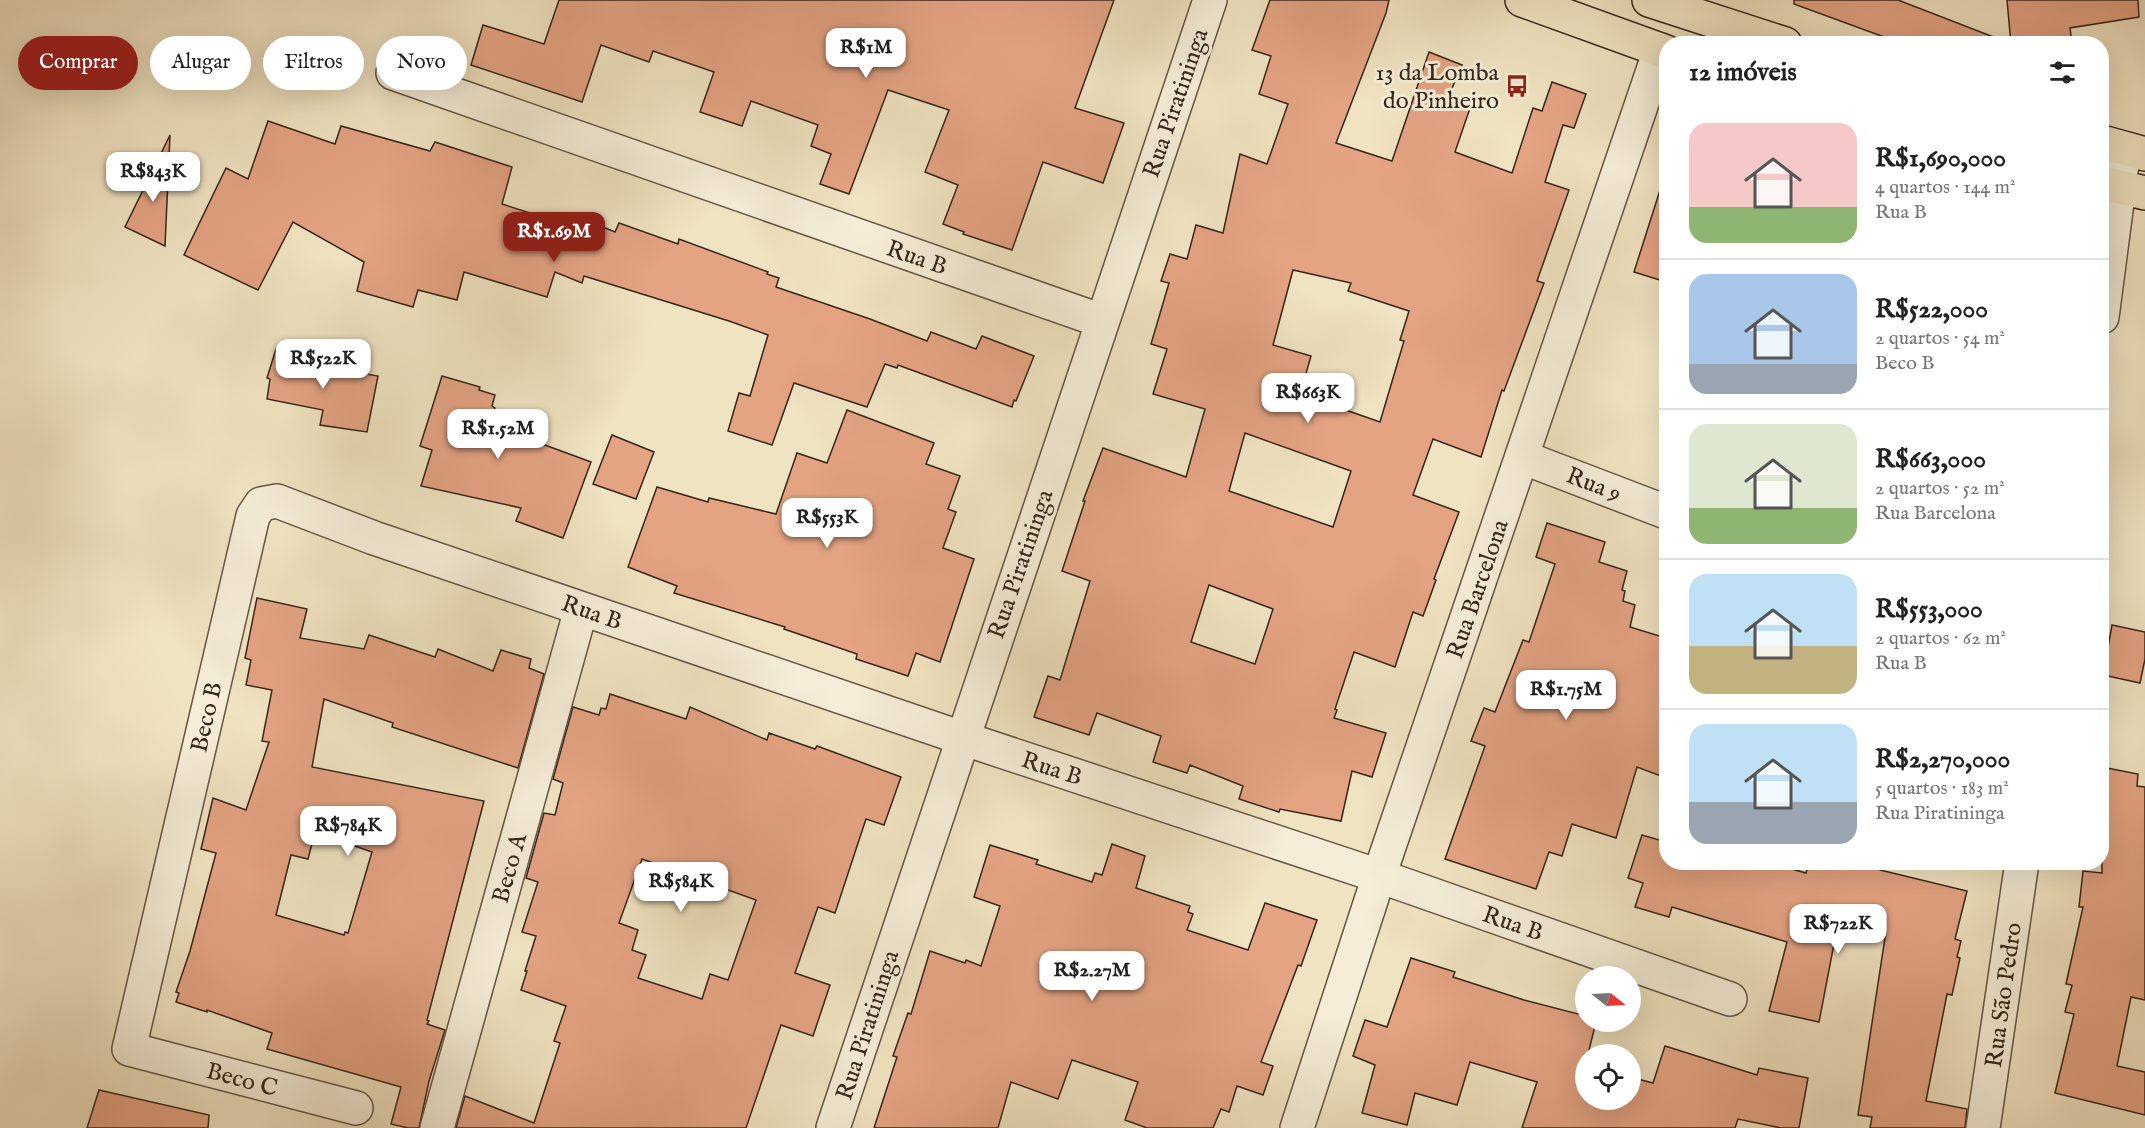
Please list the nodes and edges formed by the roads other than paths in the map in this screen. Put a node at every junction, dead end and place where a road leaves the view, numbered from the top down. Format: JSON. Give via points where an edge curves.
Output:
{"nodes":[{"id":1,"x":1210,"y":0,"type":"edge"},
{"id":2,"x":1522,"y":0,"type":"edge"},
{"id":3,"x":1649,"y":0,"type":"edge"},
{"id":4,"x":1760,"y":36,"type":"edge"},
{"id":5,"x":1659,"y":50,"type":"edge"},
{"id":6,"x":1659,"y":63,"type":"edge"},
{"id":7,"x":442,"y":90,"type":"edge"},
{"id":8,"x":2123,"y":148,"type":"edge"},
{"id":9,"x":2122,"y":188,"type":"edge"},
{"id":10,"x":2109,"y":272,"type":"edge"},
{"id":11,"x":1102,"y":321,"type":"junction"},
{"id":12,"x":1522,"y":457,"type":"junction"},
{"id":13,"x":1659,"y":509,"type":"edge"},
{"id":14,"x":374,"y":538,"type":"joint"},
{"id":15,"x":581,"y":609,"type":"junction"},
{"id":16,"x":962,"y":738,"type":"junction"},
{"id":17,"x":2021,"y":870,"type":"edge"},
{"id":18,"x":1378,"y":876,"type":"junction"},
{"id":19,"x":1730,"y":999,"type":"dead end"},
{"id":20,"x":129,"y":1049,"type":"joint"},
{"id":21,"x":356,"y":1108,"type":"dead end"},
{"id":22,"x":436,"y":1128,"type":"edge"},
{"id":23,"x":833,"y":1128,"type":"edge"},
{"id":24,"x":1297,"y":1128,"type":"edge"},
{"id":25,"x":1983,"y":1128,"type":"edge"}],
"edges":[{"from":1,"to":11,"type":"street","name":"Rua Piratininga"},
{"from":2,"to":5,"type":"main road"},
{"from":3,"to":4,"type":"main road"},
{"from":6,"to":12,"type":"street","name":"Rua Barcelona"},
{"from":7,"to":11,"type":"street","name":"Rua B"},
{"from":8,"to":9,"type":"street"},
{"from":9,"to":10,"type":"street"},
{"from":11,"to":16,"type":"street","name":"Rua Piratininga"},
{"from":12,"to":13,"type":"street","name":"Rua 9"},
{"from":12,"to":18,"type":"street","name":"Rua Barcelona"},
{"from":14,"to":15,"type":"street","name":"Rua B"},
{"from":14,"to":20,"type":"street","name":"Beco B","via":[[277,501],[261,504],[253,516]]},
{"from":15,"to":16,"type":"street","name":"Rua B"},
{"from":15,"to":22,"type":"street","name":"Beco A"},
{"from":16,"to":18,"type":"street","name":"Rua B"},
{"from":16,"to":23,"type":"street","name":"Rua Piratininga"},
{"from":17,"to":25,"type":"street","name":"Rua São Pedro"},
{"from":18,"to":19,"type":"street","name":"Rua B"},
{"from":18,"to":24,"type":"street","name":"Rua Barcelona"},
{"from":20,"to":21,"type":"street","name":"Beco C"}]}
